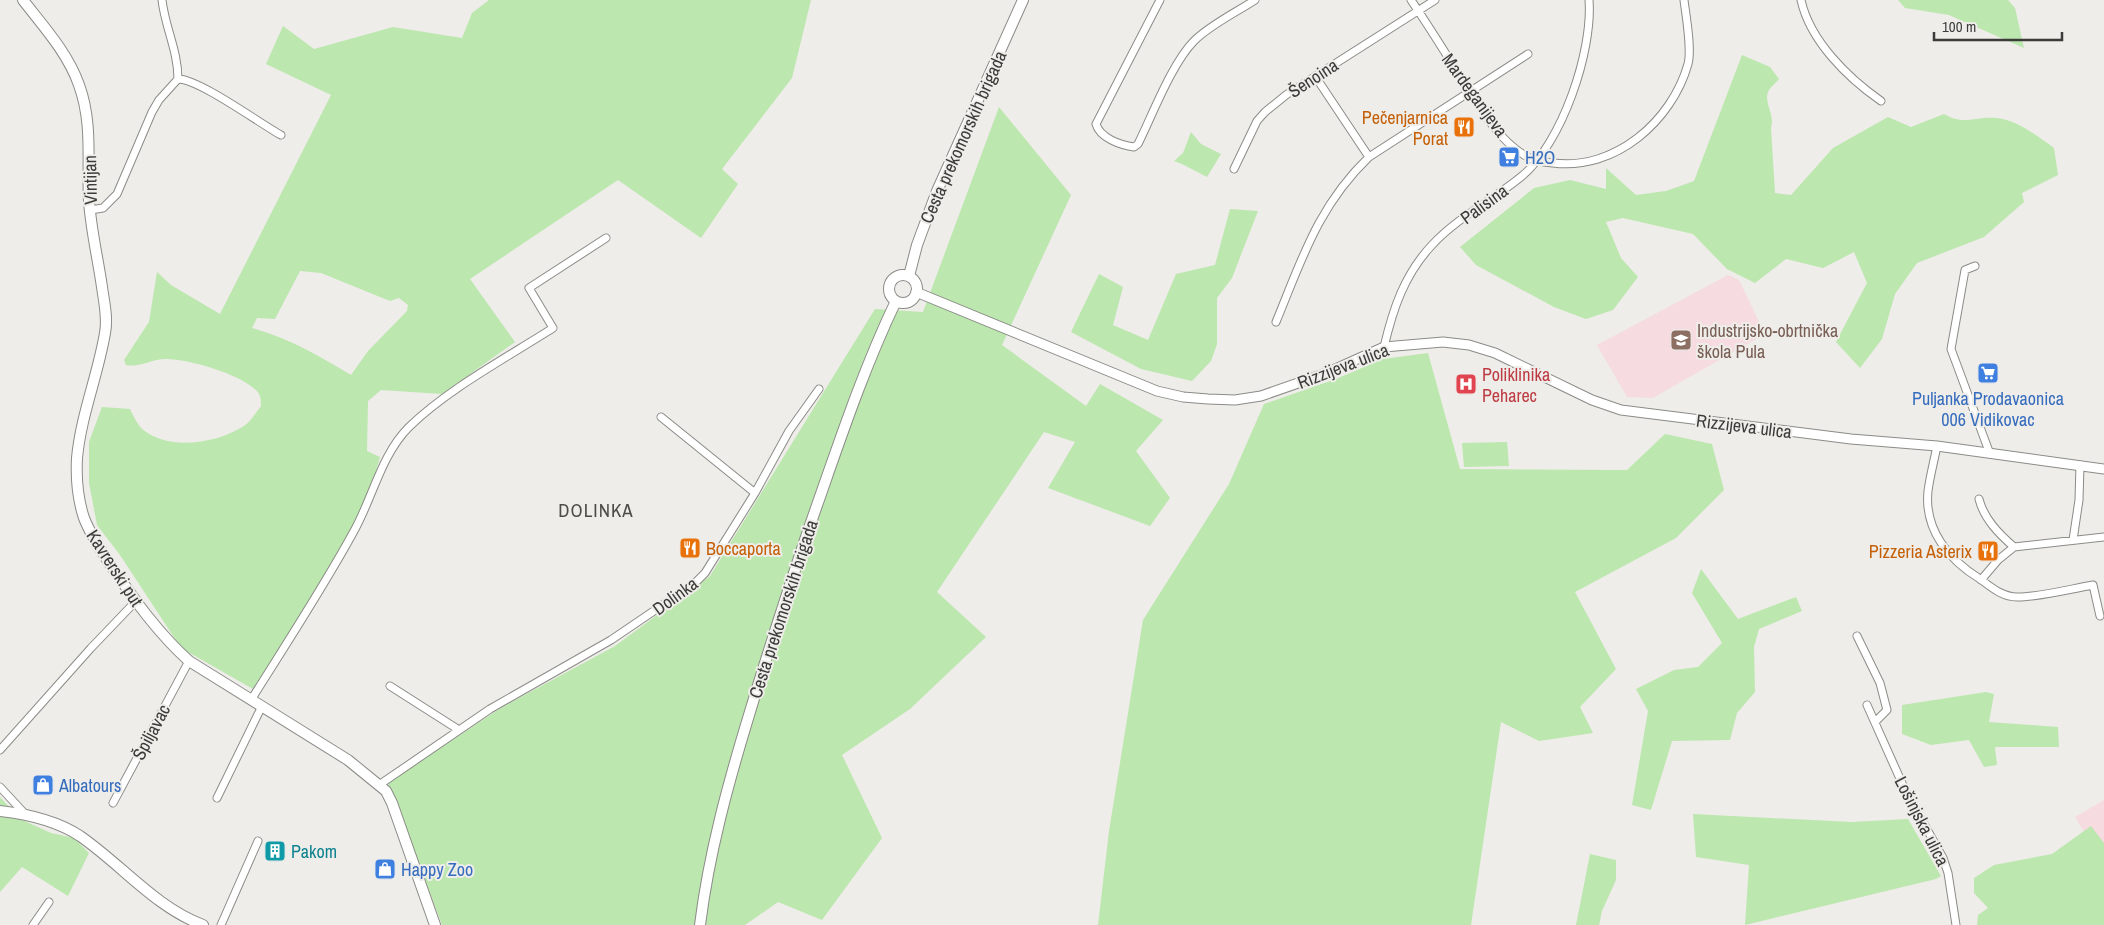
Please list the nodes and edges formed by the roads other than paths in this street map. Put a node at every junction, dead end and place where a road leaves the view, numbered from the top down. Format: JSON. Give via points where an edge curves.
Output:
{"nodes":[{"id":1,"x":23,"y":0,"type":"edge"},
{"id":2,"x":162,"y":0,"type":"edge"},
{"id":3,"x":1023,"y":0,"type":"edge"},
{"id":4,"x":1160,"y":0,"type":"edge"},
{"id":5,"x":1255,"y":0,"type":"edge"},
{"id":6,"x":1411,"y":0,"type":"edge"},
{"id":7,"x":1435,"y":0,"type":"edge"},
{"id":8,"x":1589,"y":0,"type":"edge"},
{"id":9,"x":1684,"y":0,"type":"edge"},
{"id":10,"x":1801,"y":0,"type":"edge"},
{"id":11,"x":1418,"y":11,"type":"junction"},
{"id":12,"x":1528,"y":54,"type":"dead end"},
{"id":13,"x":1316,"y":76,"type":"junction"},
{"id":14,"x":178,"y":79,"type":"junction"},
{"id":15,"x":1470,"y":92,"type":"junction"},
{"id":16,"x":1881,"y":101,"type":"dead end"},
{"id":17,"x":281,"y":135,"type":"dead end"},
{"id":18,"x":1369,"y":158,"type":"junction"},
{"id":19,"x":1537,"y":161,"type":"junction"},
{"id":20,"x":1234,"y":170,"type":"dead end"},
{"id":21,"x":90,"y":210,"type":"junction"},
{"id":22,"x":606,"y":238,"type":"dead end"},
{"id":23,"x":1975,"y":266,"type":"dead end"},
{"id":24,"x":909,"y":276,"type":"junction"},
{"id":25,"x":916,"y":292,"type":"junction"},
{"id":26,"x":896,"y":301,"type":"junction"},
{"id":27,"x":1276,"y":322,"type":"dead end"},
{"id":28,"x":1384,"y":347,"type":"junction"},
{"id":29,"x":94,"y":375,"type":"joint"},
{"id":30,"x":819,"y":389,"type":"dead end"},
{"id":31,"x":660,"y":417,"type":"dead end"},
{"id":32,"x":1937,"y":446,"type":"junction"},
{"id":33,"x":1990,"y":454,"type":"junction"},
{"id":34,"x":2080,"y":466,"type":"junction"},
{"id":35,"x":2104,"y":469,"type":"edge"},
{"id":36,"x":755,"y":493,"type":"junction"},
{"id":37,"x":1979,"y":498,"type":"dead end"},
{"id":38,"x":2104,"y":537,"type":"edge"},
{"id":39,"x":2073,"y":540,"type":"junction"},
{"id":40,"x":2014,"y":547,"type":"junction"},
{"id":41,"x":1981,"y":580,"type":"junction"},
{"id":42,"x":136,"y":601,"type":"junction"},
{"id":43,"x":2100,"y":616,"type":"dead end"},
{"id":44,"x":1857,"y":636,"type":"dead end"},
{"id":45,"x":189,"y":661,"type":"junction"},
{"id":46,"x":390,"y":686,"type":"dead end"},
{"id":47,"x":252,"y":700,"type":"junction"},
{"id":48,"x":1867,"y":705,"type":"dead end"},
{"id":49,"x":262,"y":706,"type":"junction"},
{"id":50,"x":1876,"y":721,"type":"junction"},
{"id":51,"x":459,"y":730,"type":"junction"},
{"id":52,"x":0,"y":750,"type":"edge"},
{"id":53,"x":378,"y":785,"type":"junction"},
{"id":54,"x":0,"y":787,"type":"edge"},
{"id":55,"x":217,"y":798,"type":"dead end"},
{"id":56,"x":113,"y":803,"type":"dead end"},
{"id":57,"x":0,"y":811,"type":"edge"},
{"id":58,"x":27,"y":816,"type":"junction"},
{"id":59,"x":258,"y":841,"type":"dead end"},
{"id":60,"x":49,"y":902,"type":"dead end"},
{"id":61,"x":33,"y":925,"type":"edge"},
{"id":62,"x":203,"y":925,"type":"edge"},
{"id":63,"x":221,"y":925,"type":"edge"},
{"id":64,"x":435,"y":925,"type":"edge"},
{"id":65,"x":700,"y":925,"type":"edge"},
{"id":66,"x":1956,"y":925,"type":"edge"}],
"edges":[{"from":1,"to":21,"type":"main road","name":"Vintijan","via":[[66,59],[83,98],[90,145]]},
{"from":2,"to":14,"type":"street","via":[[176,52]]},
{"from":3,"to":24,"type":"main road","name":"Cesta prekomorskih brigada","via":[[937,191],[916,245]]},
{"from":4,"to":5,"type":"street","via":[[1096,124],[1103,135],[1134,148],[1178,63],[1193,42]]},
{"from":6,"to":11,"type":"street","name":"Mardeganijeva"},
{"from":7,"to":11,"type":"street","name":"Šenoina"},
{"from":8,"to":19,"type":"street","name":"Palisina","via":[[1590,30],[1579,77],[1553,135]]},
{"from":9,"to":19,"type":"street","name":"Mardeganijeva","via":[[1689,63],[1670,106],[1647,131],[1622,148],[1593,160],[1564,164]]},
{"from":10,"to":16,"type":"street","via":[[1813,29],[1837,64]]},
{"from":11,"to":13,"type":"street","name":"Šenoina"},
{"from":11,"to":15,"type":"street","name":"Mardeganijeva"},
{"from":12,"to":15,"type":"street"},
{"from":13,"to":18,"type":"street"},
{"from":13,"to":20,"type":"street","name":"Šenoina","via":[[1256,121]]},
{"from":14,"to":17,"type":"street","via":[[245,112],[256,122]]},
{"from":14,"to":21,"type":"street","via":[[152,112],[117,194],[103,208]]},
{"from":15,"to":18,"type":"street"},
{"from":15,"to":19,"type":"street","name":"Mardeganijeva","via":[[1495,128],[1524,155]]},
{"from":18,"to":27,"type":"street","via":[[1352,173],[1315,228]]},
{"from":19,"to":28,"type":"street","name":"Palisina","via":[[1523,176],[1443,234],[1427,251],[1401,290]]},
{"from":21,"to":29,"type":"main road","name":"Vintijan","via":[[106,311],[105,332]]},
{"from":22,"to":47,"type":"street","via":[[529,288],[553,328],[446,397],[396,443],[355,531]]},
{"from":23,"to":33,"type":"street","via":[[1965,270],[1951,349]]},
{"from":24,"to":25,"type":"main road","via":[[916,285]]},
{"from":24,"to":26,"type":"main road","via":[[898,275],[890,282],[889,293]]},
{"from":25,"to":26,"type":"main road","via":[[912,300]]},
{"from":25,"to":28,"type":"street","name":"Rizzijeva ulica","via":[[1157,390],[1183,397],[1235,400],[1262,396],[1324,374]]},
{"from":26,"to":65,"type":"main road","name":"Cesta prekomorskih brigada","via":[[880,334],[834,459],[758,685],[723,804]]},
{"from":28,"to":32,"type":"street","name":"Rizzijeva ulica","via":[[1442,342],[1469,345],[1495,352],[1592,400],[1621,410],[1851,439]]},
{"from":29,"to":42,"type":"main road","name":"Kavrerski put","via":[[81,430],[78,489],[84,517],[93,536]]},
{"from":30,"to":36,"type":"street","name":"Dolinka","via":[[788,431]]},
{"from":31,"to":36,"type":"street"},
{"from":32,"to":33,"type":"street","name":"Rizzijeva ulica"},
{"from":32,"to":41,"type":"street","via":[[1928,493],[1931,524],[1948,553]]},
{"from":33,"to":34,"type":"street","name":"Rizzijeva ulica"},
{"from":34,"to":35,"type":"street","name":"Rizzijeva ulica"},
{"from":34,"to":39,"type":"street"},
{"from":36,"to":51,"type":"street","name":"Dolinka","via":[[705,573],[695,583],[611,640],[516,693]]},
{"from":37,"to":40,"type":"street","via":[[1981,508]]},
{"from":38,"to":39,"type":"street"},
{"from":39,"to":40,"type":"street"},
{"from":40,"to":41,"type":"street"},
{"from":41,"to":43,"type":"street","via":[[1995,591],[2016,597],[2093,585]]},
{"from":42,"to":45,"type":"main road","name":"Kavrerski put","via":[[174,648]]},
{"from":42,"to":52,"type":"street"},
{"from":44,"to":50,"type":"street","via":[[1880,683],[1887,710]]},
{"from":45,"to":47,"type":"main road","name":"Kavrerski put"},
{"from":45,"to":56,"type":"street","name":"Špiljavac"},
{"from":46,"to":51,"type":"street"},
{"from":47,"to":49,"type":"main road","name":"Kavrerski put"},
{"from":48,"to":50,"type":"street","name":"Lošinjska ulica"},
{"from":49,"to":53,"type":"main road","name":"Kavrerski put","via":[[348,760]]},
{"from":49,"to":55,"type":"street"},
{"from":50,"to":66,"type":"street","name":"Lošinjska ulica","via":[[1906,792],[1943,858]]},
{"from":51,"to":53,"type":"street","name":"Dolinka"},
{"from":53,"to":64,"type":"main road","name":"Kavrerski put","via":[[386,791],[392,803]]},
{"from":54,"to":58,"type":"street"},
{"from":57,"to":58,"type":"main road"},
{"from":58,"to":62,"type":"main road","via":[[78,835],[161,904]]},
{"from":59,"to":63,"type":"street"},
{"from":60,"to":61,"type":"street"}]}
